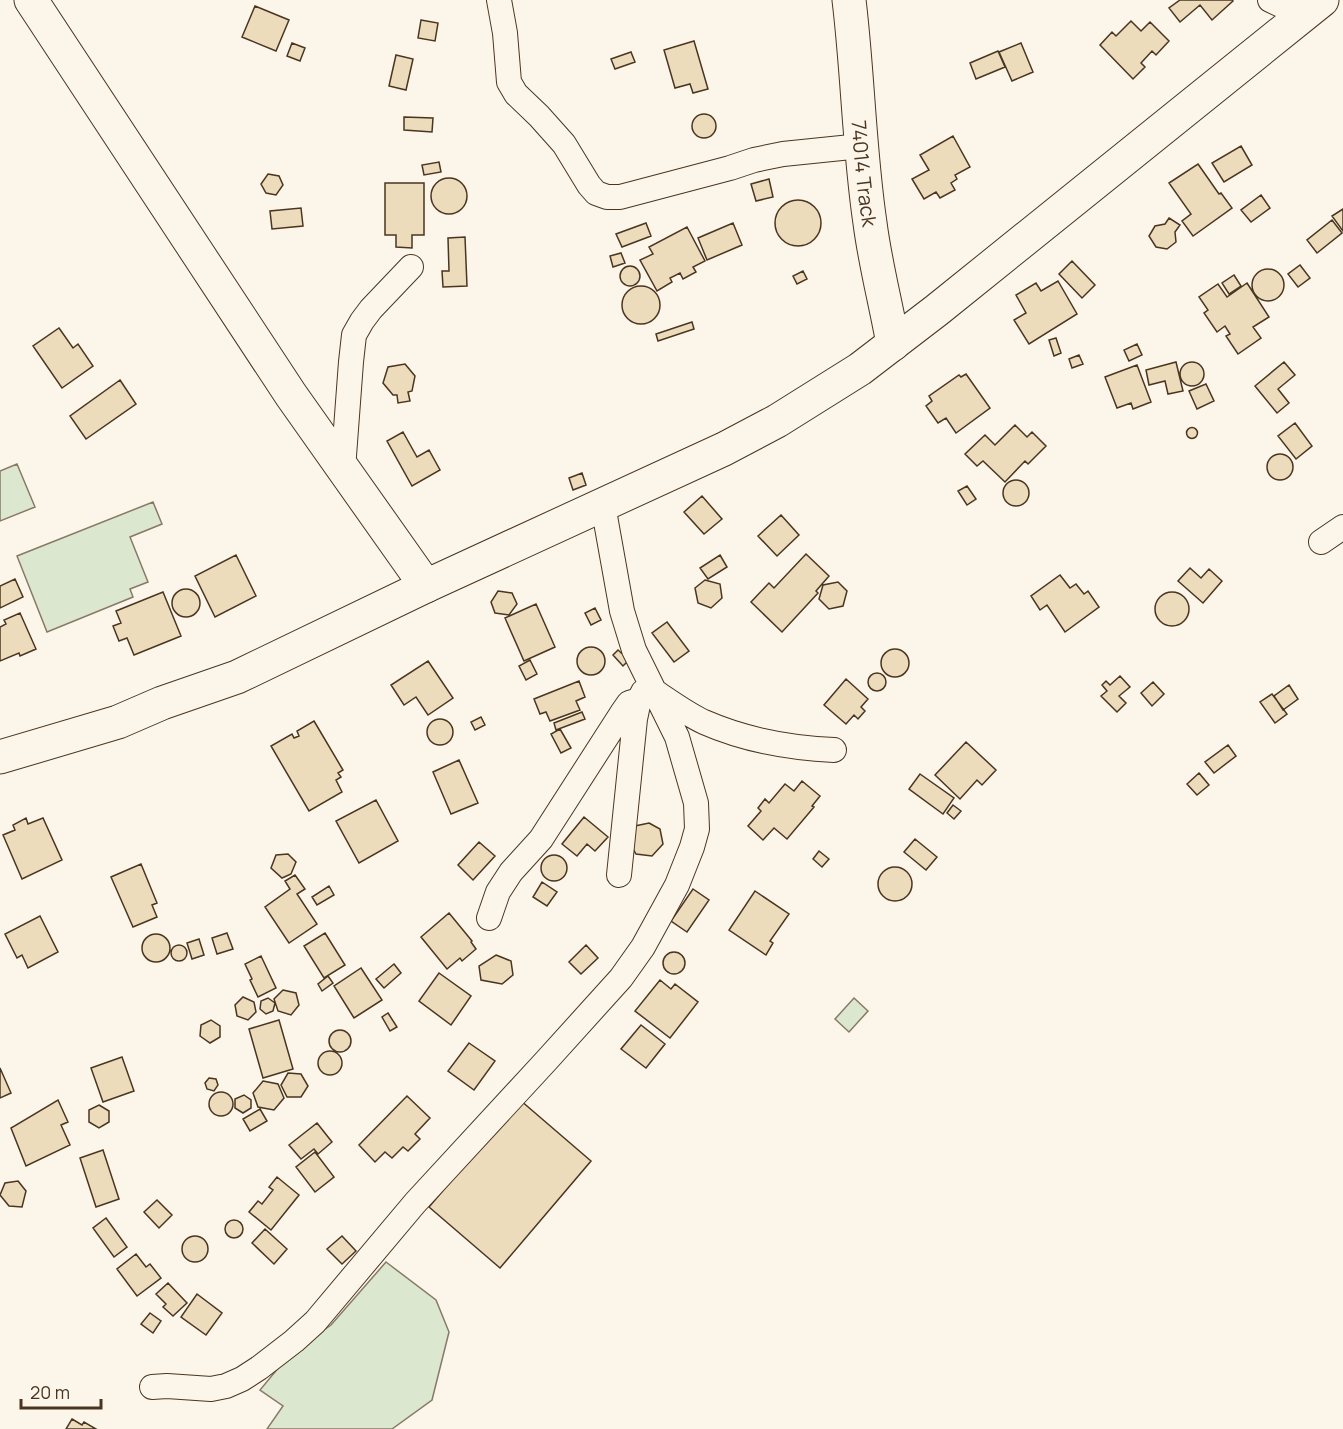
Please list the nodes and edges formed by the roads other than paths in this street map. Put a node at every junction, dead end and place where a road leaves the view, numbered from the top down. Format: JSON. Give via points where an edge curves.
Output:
{"nodes":[{"id":1,"x":31,"y":0,"type":"edge"},
{"id":2,"x":499,"y":0,"type":"edge"},
{"id":3,"x":849,"y":0,"type":"edge"},
{"id":4,"x":1270,"y":0,"type":"edge"},
{"id":5,"x":1312,"y":8,"type":"edge"},
{"id":6,"x":861,"y":146,"type":"junction"},
{"id":7,"x":411,"y":267,"type":"dead end"},
{"id":8,"x":893,"y":344,"type":"junction"},
{"id":9,"x":343,"y":469,"type":"junction"},
{"id":10,"x":603,"y":505,"type":"junction"},
{"id":11,"x":1343,"y":527,"type":"edge"},
{"id":12,"x":1321,"y":542,"type":"dead end"},
{"id":13,"x":426,"y":586,"type":"junction"},
{"id":14,"x":648,"y":690,"type":"junction"},
{"id":15,"x":834,"y":750,"type":"dead end"},
{"id":16,"x":0,"y":757,"type":"edge"},
{"id":17,"x":619,"y":875,"type":"dead end"},
{"id":18,"x":489,"y":918,"type":"dead end"},
{"id":19,"x":152,"y":1387,"type":"dead end"}],
"edges":[{"from":1,"to":9,"type":"street"},
{"from":2,"to":6,"type":"street","via":[[509,82],[564,144],[596,193],[620,197],[754,160]]},
{"from":3,"to":6,"type":"street","name":"74014 Track"},
{"from":4,"to":5,"type":"street"},
{"from":5,"to":8,"type":"street"},
{"from":6,"to":8,"type":"street","name":"74014 Track","via":[[870,224]]},
{"from":7,"to":9,"type":"street","via":[[371,309],[354,335]]},
{"from":8,"to":10,"type":"street","via":[[777,421]]},
{"from":9,"to":13,"type":"street"},
{"from":10,"to":13,"type":"street"},
{"from":10,"to":14,"type":"street","via":[[622,611]]},
{"from":11,"to":12,"type":"street"},
{"from":13,"to":16,"type":"street","via":[[237,677],[118,722]]},
{"from":14,"to":15,"type":"street","via":[[705,722],[733,732],[777,744]]},
{"from":14,"to":17,"type":"street","via":[[635,719]]},
{"from":14,"to":18,"type":"street","via":[[622,713],[541,839],[511,872],[498,892]]},
{"from":14,"to":19,"type":"street","via":[[677,737],[696,802],[697,829],[677,885],[644,947],[621,978],[415,1203],[301,1335],[260,1368],[225,1386]]}]}
